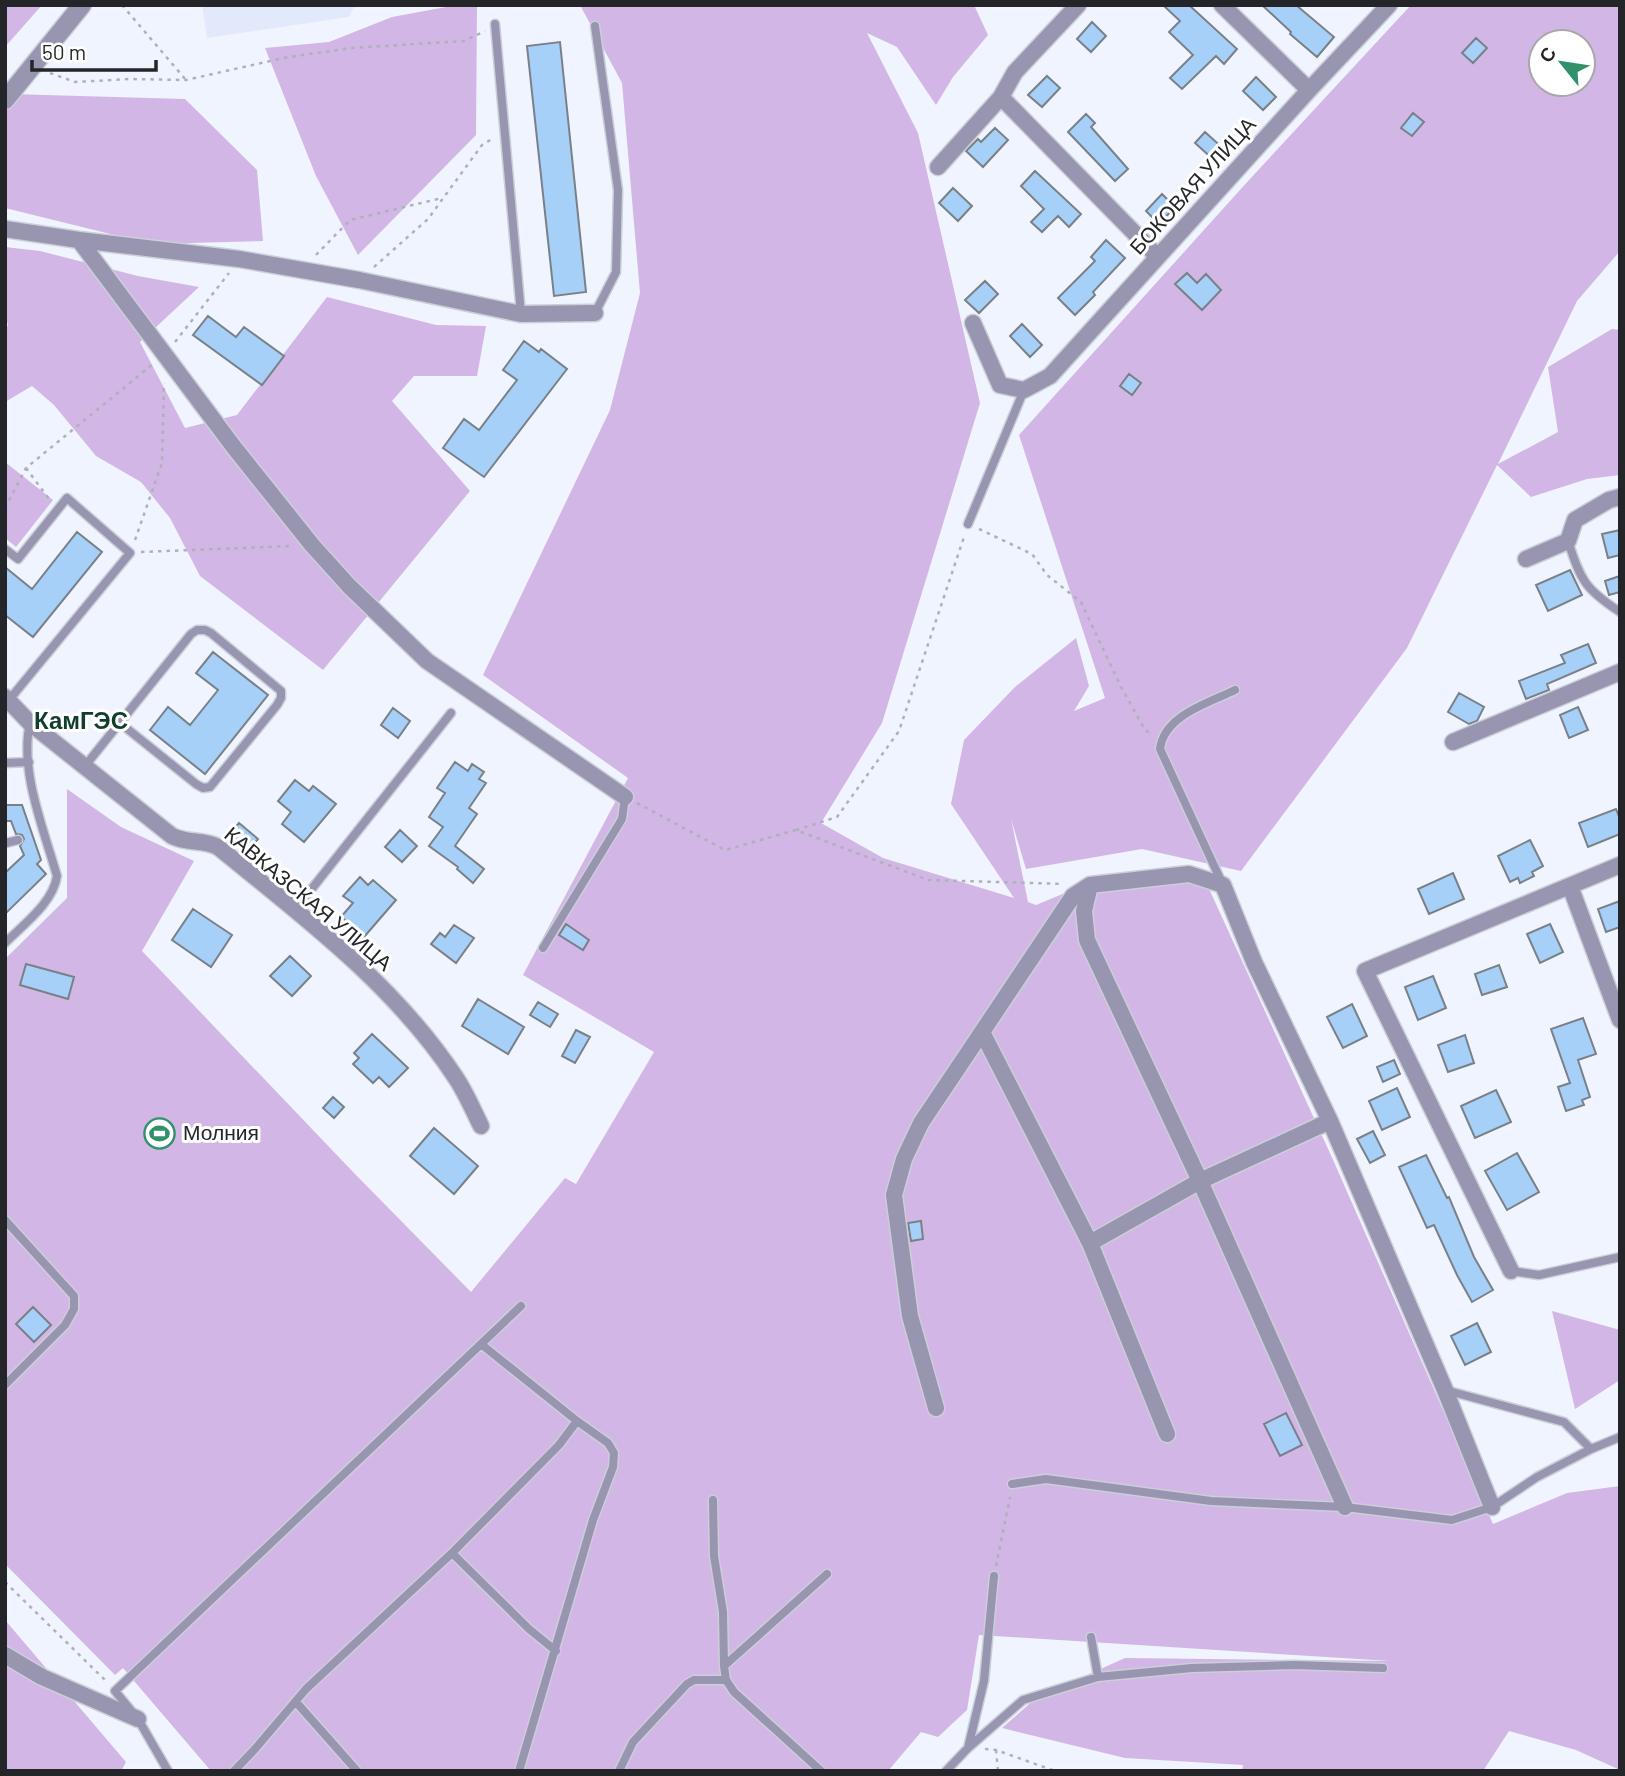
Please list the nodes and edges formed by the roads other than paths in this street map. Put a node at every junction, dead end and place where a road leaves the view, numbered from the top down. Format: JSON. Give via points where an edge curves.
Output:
{"nodes":[{"id":1,"x":82,"y":5,"type":"edge"},
{"id":2,"x":1078,"y":5,"type":"edge"},
{"id":3,"x":1222,"y":5,"type":"edge"},
{"id":4,"x":1389,"y":5,"type":"edge"},
{"id":5,"x":495,"y":24,"type":"road end"},
{"id":6,"x":595,"y":26,"type":"dead end"},
{"id":7,"x":1309,"y":90,"type":"junction"},
{"id":8,"x":1001,"y":97,"type":"junction"},
{"id":9,"x":5,"y":100,"type":"edge"},
{"id":10,"x":938,"y":166,"type":"dead end"},
{"id":11,"x":5,"y":229,"type":"edge"},
{"id":12,"x":79,"y":240,"type":"junction"},
{"id":13,"x":1157,"y":256,"type":"junction"},
{"id":14,"x":595,"y":313,"type":"joint"},
{"id":15,"x":521,"y":314,"type":"junction"},
{"id":16,"x":972,"y":323,"type":"dead end"},
{"id":17,"x":1024,"y":390,"type":"junction"},
{"id":18,"x":1620,"y":498,"type":"edge"},
{"id":19,"x":968,"y":524,"type":"road end"},
{"id":20,"x":1568,"y":541,"type":"junction"},
{"id":21,"x":5,"y":549,"type":"edge"},
{"id":22,"x":1526,"y":559,"type":"dead end"},
{"id":23,"x":1620,"y":612,"type":"edge"},
{"id":24,"x":1620,"y":672,"type":"edge"},
{"id":25,"x":1235,"y":690,"type":"dead end"},
{"id":26,"x":7,"y":699,"type":"edge"},
{"id":27,"x":451,"y":713,"type":"dead end"},
{"id":28,"x":30,"y":723,"type":"junction"},
{"id":29,"x":120,"y":723,"type":"junction"},
{"id":30,"x":1453,"y":742,"type":"dead end"},
{"id":31,"x":29,"y":762,"type":"junction"},
{"id":32,"x":5,"y":763,"type":"edge"},
{"id":33,"x":85,"y":766,"type":"junction"},
{"id":34,"x":625,"y":797,"type":"joint"},
{"id":35,"x":45,"y":832,"type":"junction"},
{"id":36,"x":33,"y":836,"type":"dead end"},
{"id":37,"x":18,"y":840,"type":"dead end"},
{"id":38,"x":6,"y":844,"type":"edge"},
{"id":39,"x":1620,"y":865,"type":"edge"},
{"id":40,"x":1090,"y":885,"type":"junction"},
{"id":41,"x":1223,"y":885,"type":"junction"},
{"id":42,"x":1570,"y":886,"type":"junction"},
{"id":43,"x":295,"y":910,"type":"junction"},
{"id":44,"x":5,"y":943,"type":"edge"},
{"id":45,"x":543,"y":948,"type":"dead end"},
{"id":46,"x":1620,"y":1020,"type":"edge"},
{"id":47,"x":982,"y":1032,"type":"junction"},
{"id":48,"x":1330,"y":1121,"type":"junction"},
{"id":49,"x":481,"y":1126,"type":"dead end"},
{"id":50,"x":1200,"y":1181,"type":"junction"},
{"id":51,"x":5,"y":1220,"type":"edge"},
{"id":52,"x":1090,"y":1243,"type":"junction"},
{"id":53,"x":1620,"y":1257,"type":"edge"},
{"id":54,"x":1511,"y":1271,"type":"joint"},
{"id":55,"x":521,"y":1306,"type":"dead end"},
{"id":56,"x":481,"y":1344,"type":"junction"},
{"id":57,"x":5,"y":1385,"type":"edge"},
{"id":58,"x":1445,"y":1390,"type":"junction"},
{"id":59,"x":936,"y":1408,"type":"dead end"},
{"id":60,"x":577,"y":1420,"type":"junction"},
{"id":61,"x":1167,"y":1434,"type":"dead end"},
{"id":62,"x":1620,"y":1437,"type":"edge"},
{"id":63,"x":1591,"y":1449,"type":"junction"},
{"id":64,"x":1013,"y":1483,"type":"road end"},
{"id":65,"x":713,"y":1500,"type":"dead end"},
{"id":66,"x":1345,"y":1507,"type":"junction"},
{"id":67,"x":1492,"y":1507,"type":"junction"},
{"id":68,"x":452,"y":1553,"type":"junction"},
{"id":69,"x":827,"y":1574,"type":"dead end"},
{"id":70,"x":994,"y":1576,"type":"road end"},
{"id":71,"x":1091,"y":1637,"type":"dead end"},
{"id":72,"x":556,"y":1651,"type":"junction"},
{"id":73,"x":5,"y":1655,"type":"edge"},
{"id":74,"x":724,"y":1666,"type":"junction"},
{"id":75,"x":1383,"y":1668,"type":"dead end"},
{"id":76,"x":1098,"y":1678,"type":"junction"},
{"id":77,"x":726,"y":1680,"type":"junction"},
{"id":78,"x":296,"y":1702,"type":"junction"},
{"id":79,"x":138,"y":1720,"type":"junction"},
{"id":80,"x":968,"y":1748,"type":"junction"},
{"id":81,"x":168,"y":1771,"type":"edge"},
{"id":82,"x":234,"y":1771,"type":"edge"},
{"id":83,"x":357,"y":1771,"type":"edge"},
{"id":84,"x":519,"y":1771,"type":"edge"},
{"id":85,"x":619,"y":1771,"type":"edge"},
{"id":86,"x":821,"y":1771,"type":"edge"},
{"id":87,"x":946,"y":1771,"type":"edge"}],
"edges":[{"from":1,"to":9,"type":"street"},
{"from":2,"to":8,"type":"street","via":[[1015,72]]},
{"from":3,"to":7,"type":"street"},
{"from":4,"to":7,"type":"street","name":"БОКОВАЯ УЛИЦА"},
{"from":5,"to":15,"type":"lane"},
{"from":6,"to":14,"type":"lane","via":[[618,190],[616,272]]},
{"from":7,"to":13,"type":"street","name":"БОКОВАЯ УЛИЦА"},
{"from":8,"to":10,"type":"street"},
{"from":8,"to":13,"type":"street"},
{"from":11,"to":12,"type":"street"},
{"from":12,"to":15,"type":"street","via":[[239,259]]},
{"from":12,"to":34,"type":"street","via":[[233,446],[349,586],[427,661]]},
{"from":13,"to":17,"type":"street","name":"БОКОВАЯ УЛИЦА","via":[[1049,376]]},
{"from":14,"to":15,"type":"street"},
{"from":16,"to":17,"type":"street","via":[[999,385]]},
{"from":17,"to":19,"type":"lane"},
{"from":18,"to":20,"type":"street","via":[[1575,520]]},
{"from":20,"to":22,"type":"street"},
{"from":20,"to":23,"type":"lane","via":[[1579,576],[1594,594]]},
{"from":21,"to":26,"type":"lane","via":[[18,559],[66,498],[131,553]]},
{"from":24,"to":30,"type":"street"},
{"from":25,"to":41,"type":"lane","via":[[1177,719],[1161,742],[1162,757]]},
{"from":26,"to":28,"type":"street","name":"КАВКАЗСКАЯ УЛИЦА"},
{"from":27,"to":43,"type":"lane"},
{"from":28,"to":31,"type":"lane","via":[[26,741]]},
{"from":28,"to":33,"type":"street","name":"КАВКАЗСКАЯ УЛИЦА"},
{"from":29,"to":29,"type":"lane","via":[[197,630],[211,633],[281,691],[277,705],[210,787],[196,784]]},
{"from":29,"to":33,"type":"lane"},
{"from":31,"to":32,"type":"lane"},
{"from":31,"to":35,"type":"lane"},
{"from":33,"to":43,"type":"street","name":"КАВКАЗСКАЯ УЛИЦА","via":[[173,836],[218,847]]},
{"from":34,"to":45,"type":"lane","via":[[622,819]]},
{"from":35,"to":36,"type":"lane"},
{"from":35,"to":44,"type":"lane","via":[[56,886]]},
{"from":37,"to":38,"type":"lane"},
{"from":39,"to":42,"type":"street"},
{"from":40,"to":41,"type":"street","via":[[1189,874]]},
{"from":40,"to":47,"type":"street","via":[[1073,896]]},
{"from":40,"to":50,"type":"street","via":[[1084,911],[1087,940]]},
{"from":41,"to":48,"type":"street","via":[[1254,962]]},
{"from":42,"to":46,"type":"street"},
{"from":42,"to":54,"type":"street","via":[[1365,971]]},
{"from":43,"to":49,"type":"street","name":"КАВКАЗСКАЯ УЛИЦА","via":[[387,992],[423,1033],[457,1080]]},
{"from":47,"to":52,"type":"street"},
{"from":47,"to":59,"type":"street","via":[[921,1123],[894,1195],[910,1316]]},
{"from":48,"to":50,"type":"street"},
{"from":48,"to":58,"type":"street"},
{"from":50,"to":52,"type":"street"},
{"from":50,"to":66,"type":"street"},
{"from":51,"to":57,"type":"lane","via":[[74,1296],[74,1309],[65,1325]]},
{"from":52,"to":61,"type":"street"},
{"from":53,"to":54,"type":"lane","via":[[1539,1275]]},
{"from":55,"to":56,"type":"lane"},
{"from":56,"to":60,"type":"lane"},
{"from":56,"to":79,"type":"lane","via":[[115,1691]]},
{"from":58,"to":63,"type":"lane","via":[[1564,1422]]},
{"from":58,"to":67,"type":"street"},
{"from":60,"to":68,"type":"lane","via":[[559,1445]]},
{"from":60,"to":72,"type":"lane","via":[[608,1443],[614,1453],[613,1467]]},
{"from":62,"to":63,"type":"lane"},
{"from":63,"to":67,"type":"lane"},
{"from":64,"to":66,"type":"lane","via":[[1046,1479],[1211,1501]]},
{"from":65,"to":74,"type":"lane"},
{"from":66,"to":67,"type":"lane","via":[[1452,1520]]},
{"from":68,"to":72,"type":"lane"},
{"from":68,"to":78,"type":"lane"},
{"from":69,"to":74,"type":"lane"},
{"from":70,"to":80,"type":"lane","via":[[984,1681]]},
{"from":71,"to":76,"type":"lane"},
{"from":72,"to":84,"type":"lane"},
{"from":73,"to":79,"type":"street","via":[[42,1677]]},
{"from":74,"to":77,"type":"lane"},
{"from":75,"to":76,"type":"lane","via":[[1192,1668]]},
{"from":76,"to":80,"type":"lane","via":[[1023,1700]]},
{"from":77,"to":85,"type":"lane","via":[[687,1684],[633,1742]]},
{"from":77,"to":86,"type":"lane"},
{"from":78,"to":82,"type":"lane"},
{"from":78,"to":83,"type":"lane"},
{"from":79,"to":81,"type":"lane"},
{"from":80,"to":87,"type":"lane"}]}
